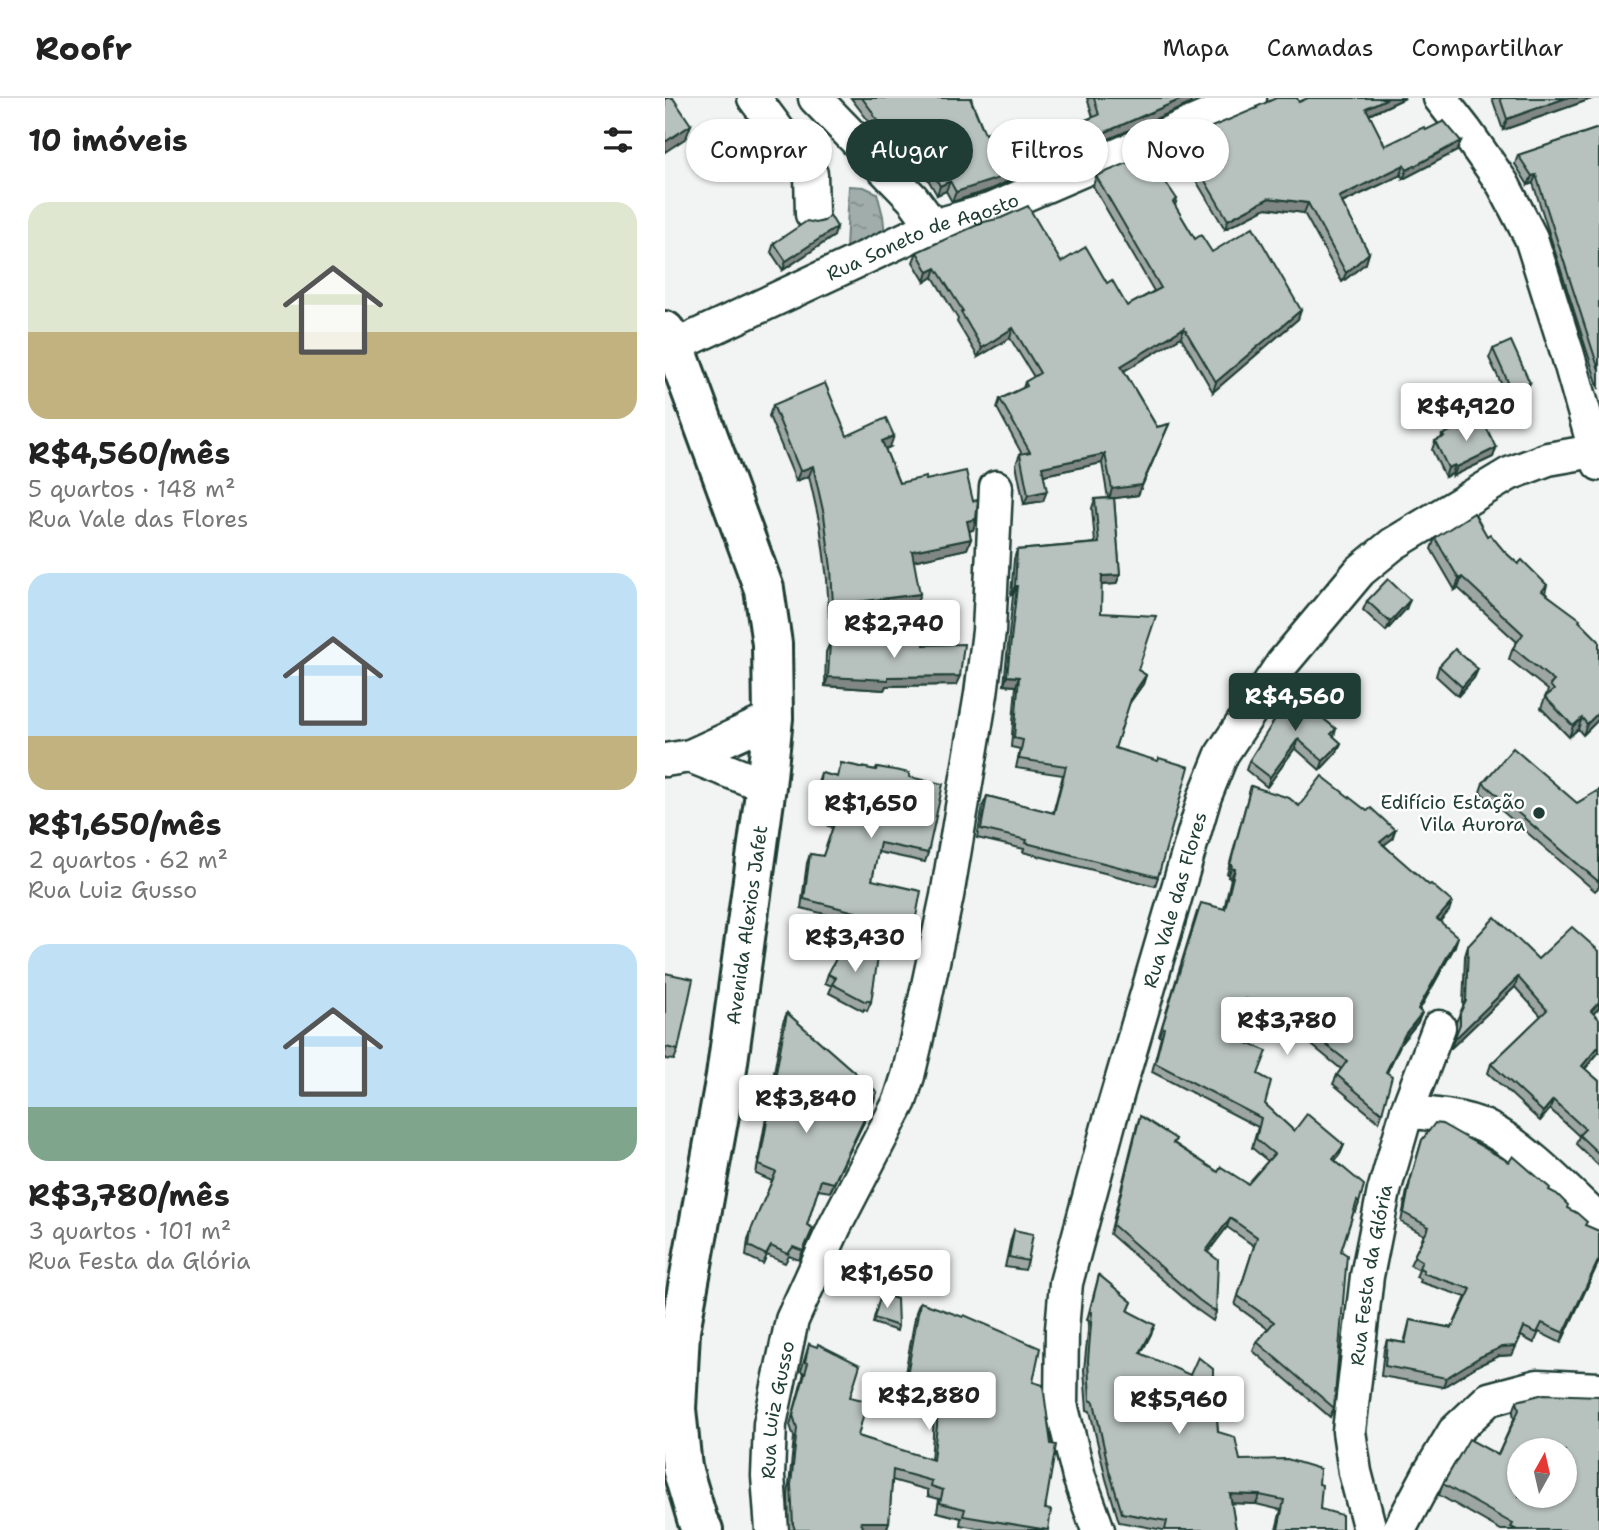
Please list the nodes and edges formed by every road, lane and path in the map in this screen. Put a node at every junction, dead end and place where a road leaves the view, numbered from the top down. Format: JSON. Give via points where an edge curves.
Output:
{"nodes":[{"id":1,"x":754,"y":98,"type":"edge"},
{"id":2,"x":815,"y":98,"type":"edge"},
{"id":3,"x":1249,"y":98,"type":"edge"},
{"id":4,"x":1440,"y":98,"type":"edge"},
{"id":5,"x":812,"y":214,"type":"dead end"},
{"id":6,"x":933,"y":226,"type":"junction"},
{"id":7,"x":670,"y":339,"type":"edge"},
{"id":8,"x":1597,"y":458,"type":"edge"},
{"id":9,"x":996,"y":487,"type":"dead end"},
{"id":10,"x":773,"y":718,"type":"junction"},
{"id":11,"x":677,"y":759,"type":"edge"},
{"id":12,"x":766,"y":786,"type":"junction"},
{"id":13,"x":1439,"y":1027,"type":"dead end"},
{"id":14,"x":1407,"y":1111,"type":"junction"},
{"id":15,"x":1599,"y":1221,"type":"edge"},
{"id":16,"x":1599,"y":1389,"type":"edge"},
{"id":17,"x":703,"y":1530,"type":"edge"},
{"id":18,"x":772,"y":1530,"type":"edge"},
{"id":19,"x":1098,"y":1530,"type":"edge"},
{"id":20,"x":1370,"y":1530,"type":"edge"},
{"id":21,"x":1399,"y":1530,"type":"edge"}],
"edges":[{"from":1,"to":5,"type":"street","via":[[811,174]]},
{"from":2,"to":6,"type":"street","via":[[913,199]]},
{"from":3,"to":6,"type":"street","name":"Rua Soneto de Agosto","via":[[990,210]]},
{"from":4,"to":8,"type":"street","via":[[1503,184],[1531,238]]},
{"from":6,"to":7,"type":"street","name":"Rua Soneto de Agosto"},
{"from":7,"to":10,"type":"main road","name":"Avenida Alexios Jafet","via":[[764,589],[772,644]]},
{"from":8,"to":19,"type":"street","name":"Rua Vale das Flores","via":[[1548,459],[1509,474],[1393,544],[1360,571],[1282,664],[1222,754],[1205,796],[1066,1283],[1061,1404]]},
{"from":9,"to":18,"type":"street","name":"Rua Luiz Gusso","via":[[981,694],[916,1042],[900,1101],[792,1320],[770,1424]]},
{"from":10,"to":11,"type":"street"},
{"from":10,"to":12,"type":"main road","name":"Avenida Alexios Jafet"},
{"from":11,"to":12,"type":"street"},
{"from":12,"to":17,"type":"main road","name":"Avenida Alexios Jafet","via":[[726,1076],[680,1331],[676,1409],[682,1468]]},
{"from":13,"to":14,"type":"street","name":"Rua Festa da Glória"},
{"from":14,"to":15,"type":"street","via":[[1456,1118],[1490,1129],[1528,1156]]},
{"from":14,"to":20,"type":"street","name":"Rua Festa da Glória","via":[[1384,1191],[1367,1276],[1349,1431]]},
{"from":16,"to":21,"type":"street","via":[[1538,1386],[1489,1399],[1454,1432]]}]}
